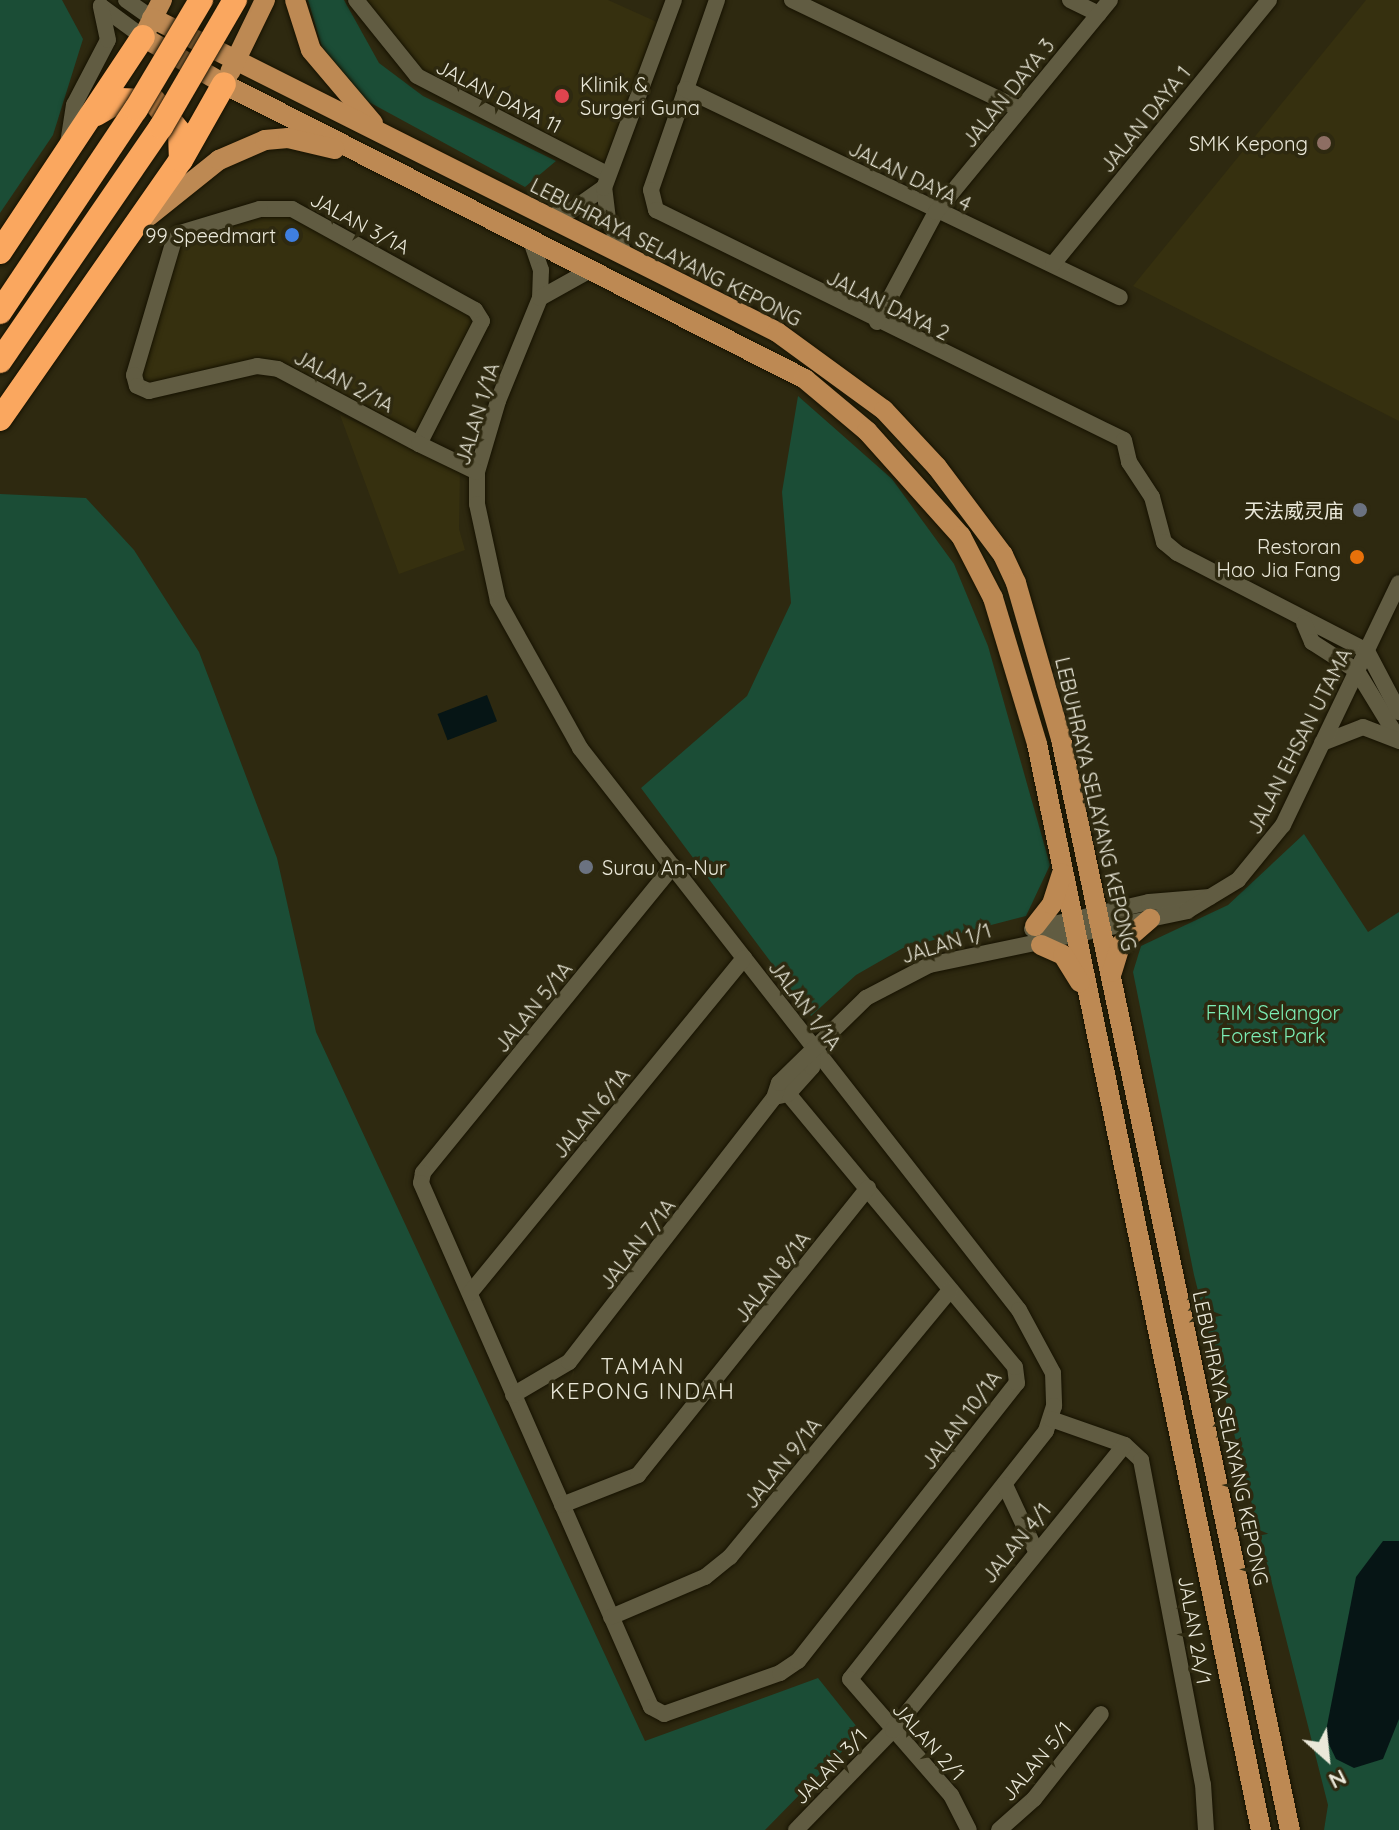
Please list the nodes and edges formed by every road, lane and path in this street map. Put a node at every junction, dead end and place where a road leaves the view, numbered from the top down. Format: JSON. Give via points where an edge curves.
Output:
{"nodes":[{"id":1,"x":126,"y":0,"type":"edge"},
{"id":2,"x":201,"y":0,"type":"edge"},
{"id":3,"x":235,"y":0,"type":"edge"},
{"id":4,"x":265,"y":0,"type":"edge"},
{"id":5,"x":295,"y":0,"type":"edge"},
{"id":6,"x":356,"y":0,"type":"edge"},
{"id":7,"x":674,"y":0,"type":"edge"},
{"id":8,"x":717,"y":0,"type":"edge"},
{"id":9,"x":792,"y":0,"type":"edge"},
{"id":10,"x":1070,"y":0,"type":"edge"},
{"id":11,"x":1110,"y":0,"type":"edge"},
{"id":12,"x":1269,"y":0,"type":"edge"},
{"id":13,"x":98,"y":3,"type":"edge"},
{"id":14,"x":1099,"y":14,"type":"junction"},
{"id":15,"x":152,"y":18,"type":"edge"},
{"id":16,"x":236,"y":60,"type":"junction"},
{"id":17,"x":224,"y":84,"type":"junction"},
{"id":18,"x":685,"y":89,"type":"junction"},
{"id":19,"x":1020,"y":109,"type":"junction"},
{"id":20,"x":90,"y":118,"type":"junction"},
{"id":21,"x":380,"y":131,"type":"junction"},
{"id":22,"x":67,"y":154,"type":"junction"},
{"id":23,"x":371,"y":157,"type":"junction"},
{"id":24,"x":181,"y":160,"type":"junction"},
{"id":25,"x":606,"y":181,"type":"junction"},
{"id":26,"x":936,"y":212,"type":"junction"},
{"id":27,"x":544,"y":217,"type":"junction"},
{"id":28,"x":531,"y":241,"type":"junction"},
{"id":29,"x":118,"y":243,"type":"junction"},
{"id":30,"x":0,"y":252,"type":"edge"},
{"id":31,"x":626,"y":257,"type":"junction"},
{"id":32,"x":1053,"y":264,"type":"junction"},
{"id":33,"x":590,"y":270,"type":"junction"},
{"id":34,"x":1120,"y":297,"type":"dead end"},
{"id":35,"x":540,"y":298,"type":"junction"},
{"id":36,"x":0,"y":312,"type":"edge"},
{"id":37,"x":877,"y":322,"type":"junction"},
{"id":38,"x":0,"y":361,"type":"edge"},
{"id":39,"x":137,"y":386,"type":"joint"},
{"id":40,"x":0,"y":419,"type":"edge"},
{"id":41,"x":419,"y":444,"type":"junction"},
{"id":42,"x":477,"y":472,"type":"junction"},
{"id":43,"x":1399,"y":583,"type":"edge"},
{"id":44,"x":1304,"y":623,"type":"junction"},
{"id":45,"x":1367,"y":651,"type":"junction"},
{"id":46,"x":1357,"y":671,"type":"junction"},
{"id":47,"x":1399,"y":712,"type":"edge"},
{"id":48,"x":1399,"y":740,"type":"edge"},
{"id":49,"x":1322,"y":743,"type":"junction"},
{"id":50,"x":1063,"y":865,"type":"junction"},
{"id":51,"x":673,"y":866,"type":"junction"},
{"id":52,"x":1210,"y":897,"type":"junction"},
{"id":53,"x":1150,"y":919,"type":"junction"},
{"id":54,"x":1099,"y":921,"type":"junction"},
{"id":55,"x":1075,"y":927,"type":"junction"},
{"id":56,"x":1038,"y":936,"type":"junction"},
{"id":57,"x":744,"y":958,"type":"junction"},
{"id":58,"x":1111,"y":978,"type":"junction"},
{"id":59,"x":1091,"y":1004,"type":"junction"},
{"id":60,"x":813,"y":1050,"type":"junction"},
{"id":61,"x":780,"y":1092,"type":"junction"},
{"id":62,"x":868,"y":1188,"type":"junction"},
{"id":63,"x":950,"y":1290,"type":"junction"},
{"id":64,"x":470,"y":1293,"type":"junction"},
{"id":65,"x":513,"y":1395,"type":"junction"},
{"id":66,"x":1051,"y":1419,"type":"junction"},
{"id":67,"x":1125,"y":1445,"type":"junction"},
{"id":68,"x":1005,"y":1485,"type":"junction"},
{"id":69,"x":562,"y":1505,"type":"junction"},
{"id":70,"x":1035,"y":1549,"type":"junction"},
{"id":71,"x":611,"y":1617,"type":"junction"},
{"id":72,"x":1101,"y":1714,"type":"dead end"},
{"id":73,"x":893,"y":1730,"type":"junction"},
{"id":74,"x":796,"y":1830,"type":"edge"},
{"id":75,"x":969,"y":1830,"type":"edge"},
{"id":76,"x":999,"y":1830,"type":"edge"},
{"id":77,"x":1206,"y":1830,"type":"edge"},
{"id":78,"x":1261,"y":1830,"type":"edge"},
{"id":79,"x":1290,"y":1830,"type":"edge"}],
"edges":[{"from":1,"to":15,"type":"street"},
{"from":2,"to":36,"type":"highway","bridge":true,"via":[[136,109]]},
{"from":3,"to":38,"type":"highway","bridge":true,"via":[[161,127]]},
{"from":4,"to":16,"type":"main road"},
{"from":5,"to":21,"type":"main road","via":[[311,50]]},
{"from":6,"to":25,"type":"street","name":"JALAN DAYA 11","via":[[417,76]]},
{"from":7,"to":25,"type":"street"},
{"from":8,"to":18,"type":"street"},
{"from":9,"to":19,"type":"street"},
{"from":10,"to":14,"type":"street"},
{"from":11,"to":14,"type":"street","name":"JALAN DAYA 3"},
{"from":12,"to":32,"type":"street","name":"JALAN DAYA 1"},
{"from":13,"to":15,"type":"street"},
{"from":13,"to":22,"type":"street","via":[[108,40],[74,105]]},
{"from":14,"to":19,"type":"street","name":"JALAN DAYA 3"},
{"from":15,"to":16,"type":"main road","name":"LEBUHRAYA SELAYANG KEPONG"},
{"from":15,"to":17,"type":"main road"},
{"from":15,"to":20,"type":"highway"},
{"from":16,"to":17,"type":"main road"},
{"from":16,"to":21,"type":"main road","name":"LEBUHRAYA SELAYANG KEPONG"},
{"from":17,"to":23,"type":"main road"},
{"from":17,"to":24,"type":"highway"},
{"from":18,"to":26,"type":"street","name":"JALAN DAYA 4"},
{"from":18,"to":37,"type":"street","name":"JALAN DAYA 2","via":[[651,190],[656,210]]},
{"from":19,"to":26,"type":"street","name":"JALAN DAYA 3"},
{"from":20,"to":22,"type":"highway"},
{"from":20,"to":24,"type":"highway","via":[[120,100],[154,101],[180,133]]},
{"from":21,"to":27,"type":"main road","name":"LEBUHRAYA SELAYANG KEPONG"},
{"from":22,"to":30,"type":"highway"},
{"from":23,"to":28,"type":"main road"},
{"from":23,"to":29,"type":"main road","via":[[288,138],[265,140],[197,174]]},
{"from":24,"to":29,"type":"highway"},
{"from":25,"to":27,"type":"street","via":[[572,210]]},
{"from":25,"to":31,"type":"street","via":[[608,219]]},
{"from":26,"to":32,"type":"street","name":"JALAN DAYA 4"},
{"from":26,"to":37,"type":"street","name":"JALAN DAYA 3"},
{"from":27,"to":31,"type":"main road","name":"LEBUHRAYA SELAYANG KEPONG"},
{"from":28,"to":33,"type":"main road"},
{"from":28,"to":35,"type":"street","name":"JALAN 1/1A","via":[[541,270]]},
{"from":29,"to":40,"type":"highway"},
{"from":31,"to":54,"type":"main road","name":"LEBUHRAYA SELAYANG KEPONG","via":[[777,332],[820,360],[893,418],[971,509],[1016,583],[1061,739]]},
{"from":32,"to":34,"type":"street","name":"JALAN DAYA 4"},
{"from":33,"to":35,"type":"street"},
{"from":33,"to":50,"type":"main road","via":[[805,379],[867,431],[961,536],[997,612],[1037,744]]},
{"from":35,"to":42,"type":"street","name":"JALAN 1/1A","via":[[498,401]]},
{"from":37,"to":44,"type":"street","name":"JALAN DAYA 2","via":[[1124,440],[1129,462],[1152,497],[1164,542]]},
{"from":39,"to":41,"type":"street","name":"JALAN 2/1A","via":[[149,391],[257,366],[278,369]]},
{"from":39,"to":41,"type":"street","name":"JALAN 3/1A","via":[[134,375],[180,233],[260,209],[292,209],[480,315],[482,321]]},
{"from":41,"to":42,"type":"street","name":"JALAN 2/1A"},
{"from":42,"to":51,"type":"street","name":"JALAN 1/1A","via":[[477,504],[498,601],[580,748]]},
{"from":43,"to":45,"type":"street","name":"JALAN EHSAN UTAMA"},
{"from":44,"to":45,"type":"street","via":[[1322,624]]},
{"from":44,"to":46,"type":"street","via":[[1312,642]]},
{"from":45,"to":46,"type":"street","name":"JALAN EHSAN UTAMA"},
{"from":45,"to":47,"type":"street"},
{"from":46,"to":48,"type":"street"},
{"from":46,"to":49,"type":"street","name":"JALAN EHSAN UTAMA"},
{"from":48,"to":49,"type":"street","via":[[1363,727]]},
{"from":49,"to":52,"type":"street","name":"JALAN EHSAN UTAMA","via":[[1266,850],[1238,880]]},
{"from":50,"to":55,"type":"main road"},
{"from":50,"to":56,"type":"main road"},
{"from":51,"to":57,"type":"street","name":"JALAN 1/1A"},
{"from":51,"to":64,"type":"street","name":"JALAN 5/1A","via":[[423,1173],[425,1196]]},
{"from":52,"to":53,"type":"street","name":"JALAN EHSAN UTAMA","via":[[1187,911]]},
{"from":52,"to":54,"type":"street","name":"JALAN EHSAN UTAMA","via":[[1187,896]]},
{"from":53,"to":54,"type":"street","name":"JALAN EHSAN UTAMA"},
{"from":53,"to":58,"type":"main road","via":[[1120,945]]},
{"from":54,"to":55,"type":"street","name":"JALAN EHSAN UTAMA"},
{"from":54,"to":58,"type":"main road","name":"LEBUHRAYA SELAYANG KEPONG"},
{"from":55,"to":56,"type":"street"},
{"from":55,"to":59,"type":"main road"},
{"from":56,"to":59,"type":"main road","via":[[1069,962]]},
{"from":56,"to":60,"type":"street","name":"JALAN 1/1","via":[[929,965],[897,979],[854,1008]]},
{"from":57,"to":60,"type":"street","name":"JALAN 1/1A"},
{"from":57,"to":64,"type":"street","name":"JALAN 6/1A"},
{"from":58,"to":79,"type":"main road","name":"LEBUHRAYA SELAYANG KEPONG"},
{"from":59,"to":78,"type":"main road"},
{"from":60,"to":61,"type":"street","name":"JALAN 7/1A","via":[[812,1067]]},
{"from":60,"to":66,"type":"street","name":"JALAN 1/1A","via":[[1027,1322],[1053,1373]]},
{"from":61,"to":62,"type":"street","name":"JALAN 10/1A"},
{"from":61,"to":65,"type":"street","name":"JALAN 7/1A","via":[[569,1362]]},
{"from":62,"to":63,"type":"street","name":"JALAN 10/1A"},
{"from":62,"to":69,"type":"street","name":"JALAN 8/1A","via":[[638,1475]]},
{"from":63,"to":71,"type":"street","name":"JALAN 9/1A","via":[[730,1557],[705,1577]]},
{"from":63,"to":71,"type":"street","name":"JALAN 10/1A","via":[[1015,1367],[1017,1383],[798,1661],[780,1673],[664,1714],[651,1707]]},
{"from":64,"to":65,"type":"street"},
{"from":65,"to":69,"type":"street"},
{"from":66,"to":67,"type":"street"},
{"from":66,"to":68,"type":"street"},
{"from":67,"to":70,"type":"street","name":"JALAN 4/1"},
{"from":67,"to":77,"type":"street","name":"JALAN 2A/1","via":[[1141,1460],[1203,1784]]},
{"from":68,"to":70,"type":"street"},
{"from":68,"to":73,"type":"street","name":"JALAN 2/1","via":[[860,1660],[851,1684]]},
{"from":69,"to":71,"type":"street"},
{"from":70,"to":73,"type":"street","name":"JALAN 4/1"},
{"from":72,"to":76,"type":"street","name":"JALAN 5/1","via":[[1034,1799]]},
{"from":73,"to":74,"type":"street","name":"JALAN 3/1"},
{"from":73,"to":75,"type":"street","name":"JALAN 2/1","via":[[951,1795]]}]}
